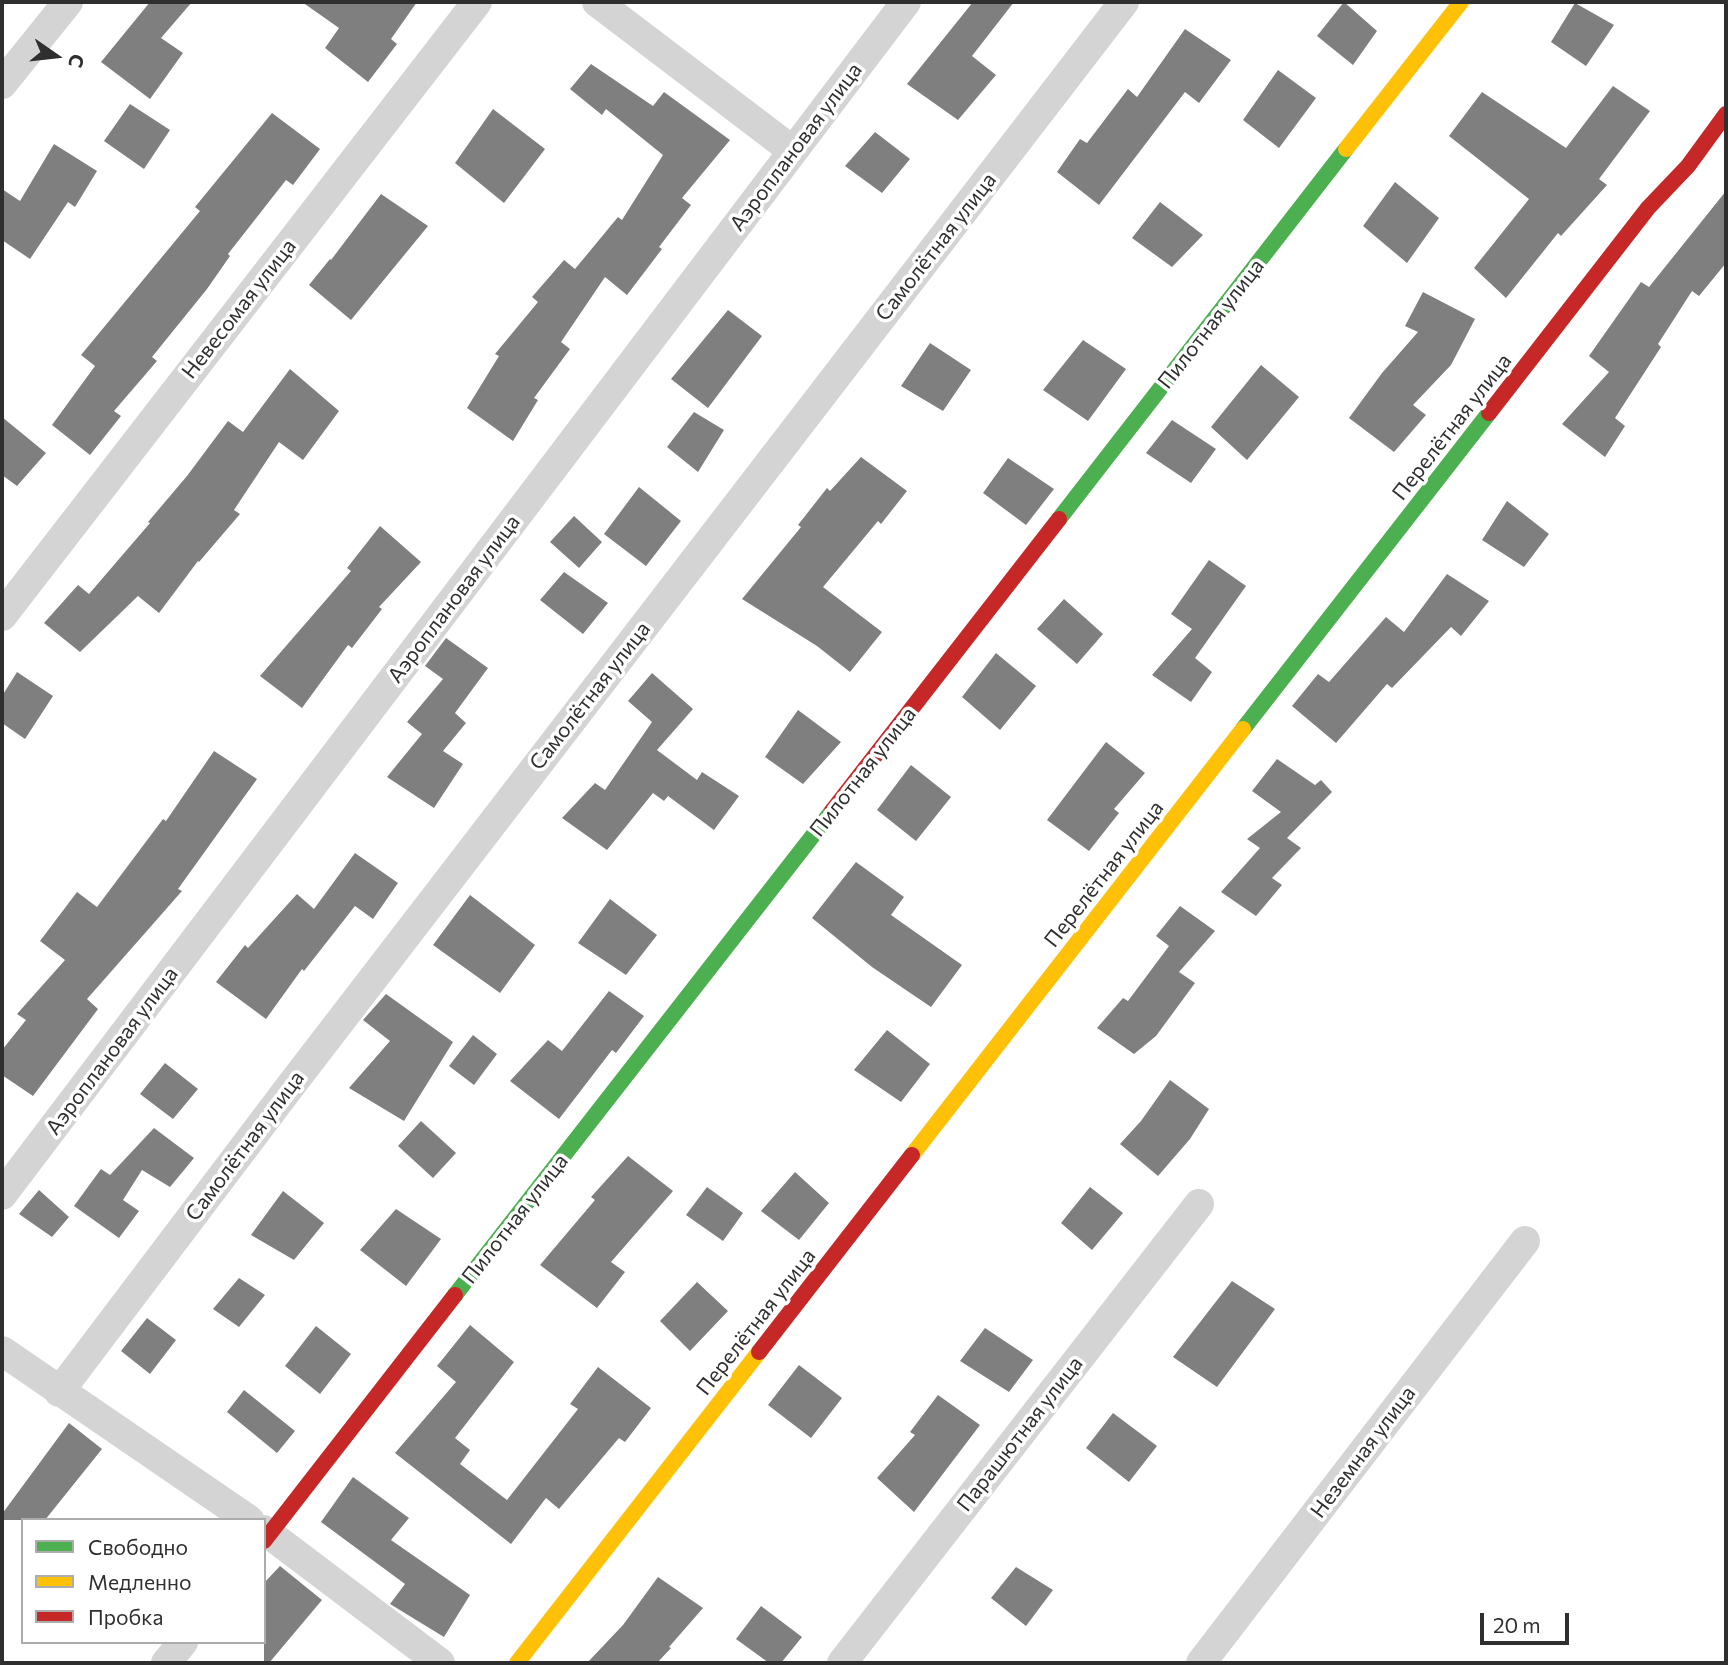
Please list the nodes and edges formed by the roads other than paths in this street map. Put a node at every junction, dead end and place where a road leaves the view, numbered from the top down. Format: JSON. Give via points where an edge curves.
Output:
{"nodes":[{"id":1,"x":68,"y":2,"type":"edge"},
{"id":2,"x":477,"y":2,"type":"edge"},
{"id":3,"x":597,"y":2,"type":"edge"},
{"id":4,"x":906,"y":2,"type":"edge"},
{"id":5,"x":1124,"y":2,"type":"edge"},
{"id":6,"x":1461,"y":2,"type":"edge"},
{"id":7,"x":2,"y":84,"type":"edge"},
{"id":8,"x":1726,"y":114,"type":"edge"},
{"id":9,"x":793,"y":150,"type":"junction"},
{"id":10,"x":2,"y":616,"type":"edge"},
{"id":11,"x":2,"y":1195,"type":"edge"},
{"id":12,"x":1199,"y":1205,"type":"dead end"},
{"id":13,"x":1525,"y":1241,"type":"dead end"},
{"id":14,"x":2,"y":1352,"type":"edge"},
{"id":15,"x":59,"y":1392,"type":"junction"},
{"id":16,"x":243,"y":1518,"type":"edge"},
{"id":17,"x":266,"y":1526,"type":"edge"},
{"id":18,"x":266,"y":1534,"type":"edge"},
{"id":19,"x":181,"y":1644,"type":"edge"},
{"id":20,"x":166,"y":1663,"type":"edge"},
{"id":21,"x":440,"y":1663,"type":"edge"},
{"id":22,"x":517,"y":1663,"type":"edge"},
{"id":23,"x":842,"y":1663,"type":"edge"},
{"id":24,"x":1201,"y":1663,"type":"edge"}],
"edges":[{"from":1,"to":7,"type":"street"},
{"from":2,"to":10,"type":"street","name":"Невесомая улица"},
{"from":3,"to":9,"type":"street"},
{"from":4,"to":9,"type":"street","name":"Аэроплановая улица"},
{"from":5,"to":15,"type":"street","name":"Самолётная улица"},
{"from":6,"to":17,"type":"street","name":"Пилотная улица"},
{"from":8,"to":22,"type":"street","name":"Перелётная улица","via":[[1688,166],[1648,208]]},
{"from":9,"to":11,"type":"street","name":"Аэроплановая улица"},
{"from":12,"to":23,"type":"street","name":"Парашютная улица"},
{"from":13,"to":24,"type":"street","name":"Неземная улица"},
{"from":14,"to":15,"type":"street"},
{"from":15,"to":16,"type":"street"},
{"from":18,"to":21,"type":"street"},
{"from":19,"to":20,"type":"street"}]}
